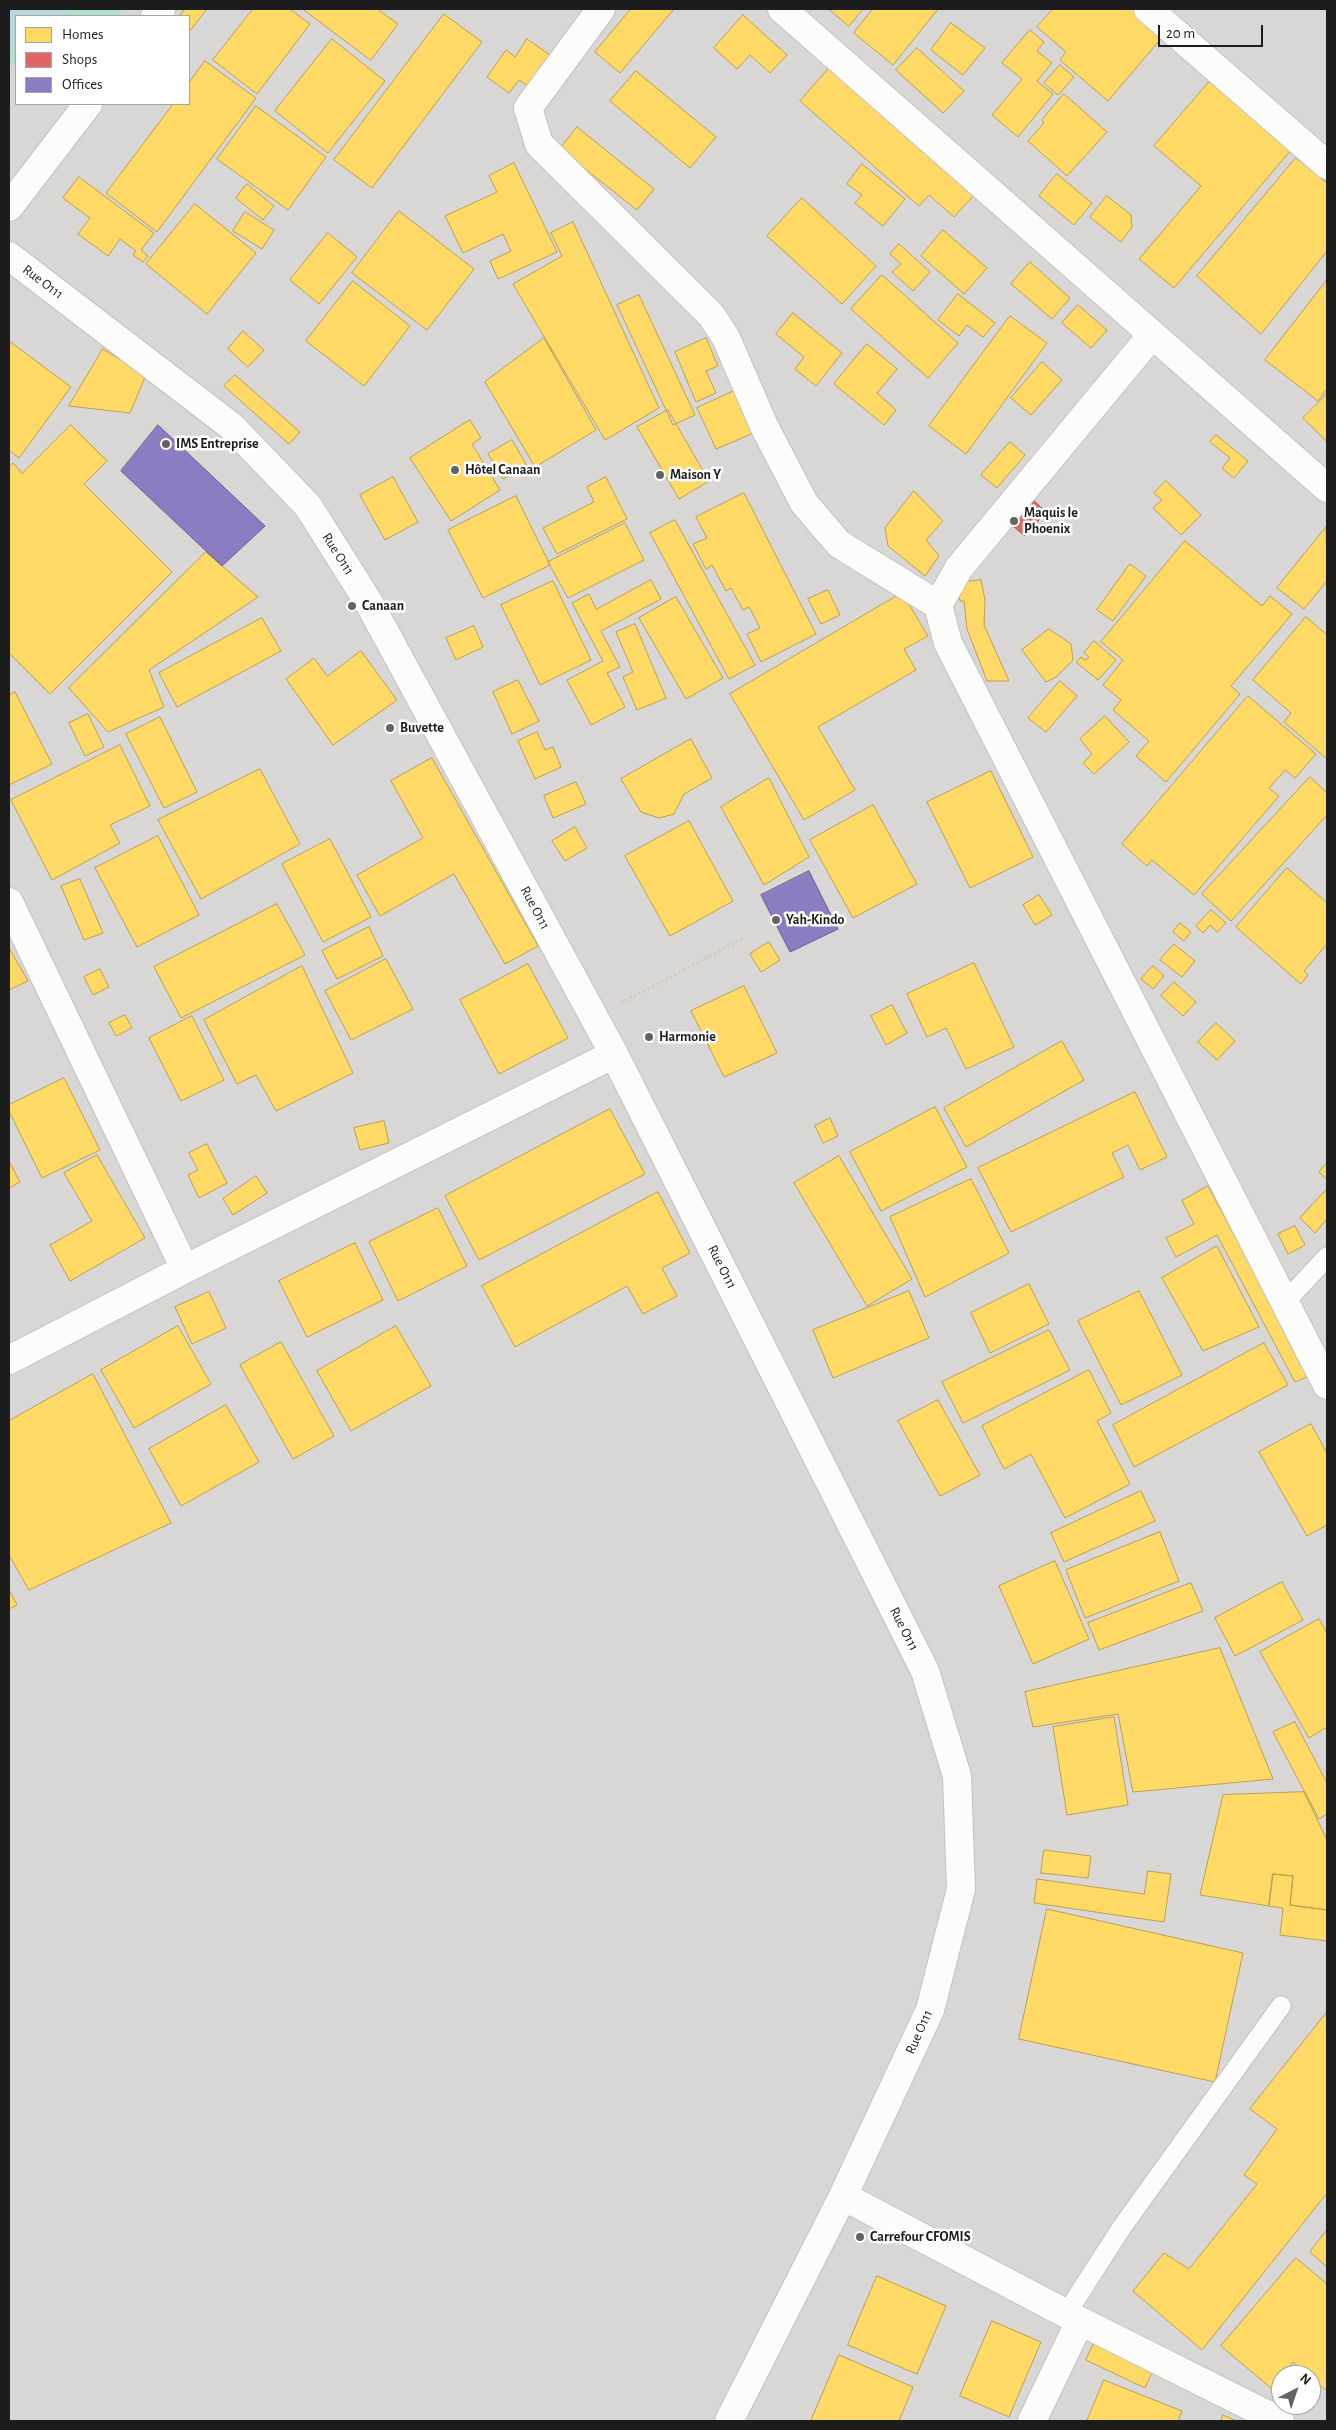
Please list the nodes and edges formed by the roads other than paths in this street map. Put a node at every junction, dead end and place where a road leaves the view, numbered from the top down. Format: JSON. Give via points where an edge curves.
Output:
{"nodes":[{"id":1,"x":601,"y":9,"type":"edge"},
{"id":2,"x":782,"y":9,"type":"edge"},
{"id":3,"x":1148,"y":9,"type":"edge"},
{"id":4,"x":87,"y":105,"type":"edge"},
{"id":5,"x":1327,"y":165,"type":"edge"},
{"id":6,"x":9,"y":208,"type":"edge"},
{"id":7,"x":9,"y":256,"type":"edge"},
{"id":8,"x":1152,"y":335,"type":"junction"},
{"id":9,"x":1327,"y":488,"type":"edge"},
{"id":10,"x":938,"y":604,"type":"junction"},
{"id":11,"x":9,"y":902,"type":"edge"},
{"id":12,"x":614,"y":1054,"type":"junction"},
{"id":13,"x":1327,"y":1257,"type":"edge"},
{"id":14,"x":185,"y":1269,"type":"junction"},
{"id":15,"x":1284,"y":1302,"type":"junction"},
{"id":16,"x":9,"y":1360,"type":"edge"},
{"id":17,"x":1327,"y":1385,"type":"edge"},
{"id":18,"x":1281,"y":2006,"type":"dead end"},
{"id":19,"x":843,"y":2196,"type":"junction"},
{"id":20,"x":1073,"y":2317,"type":"junction"},
{"id":21,"x":729,"y":2421,"type":"edge"},
{"id":22,"x":1032,"y":2421,"type":"edge"},
{"id":23,"x":1280,"y":2421,"type":"edge"}],
"edges":[{"from":1,"to":10,"type":"street","via":[[528,108],[539,144],[712,316],[726,338],[764,426],[804,503],[839,544]]},
{"from":2,"to":8,"type":"street"},
{"from":3,"to":5,"type":"street"},
{"from":4,"to":6,"type":"street"},
{"from":7,"to":12,"type":"street","name":"Rue O111","via":[[231,426],[308,506],[369,603]]},
{"from":8,"to":9,"type":"street"},
{"from":8,"to":10,"type":"street","via":[[959,568]]},
{"from":10,"to":15,"type":"street","via":[[952,652]]},
{"from":11,"to":14,"type":"street"},
{"from":12,"to":14,"type":"street"},
{"from":12,"to":19,"type":"street","name":"Rue O111","via":[[926,1671],[957,1776],[961,1889],[930,2010]]},
{"from":13,"to":15,"type":"lane"},
{"from":14,"to":16,"type":"street"},
{"from":15,"to":17,"type":"street"},
{"from":18,"to":20,"type":"lane","via":[[1122,2227]]},
{"from":19,"to":20,"type":"street"},
{"from":19,"to":21,"type":"street","name":"Rue O111"},
{"from":20,"to":22,"type":"street"},
{"from":20,"to":23,"type":"street"}]}
